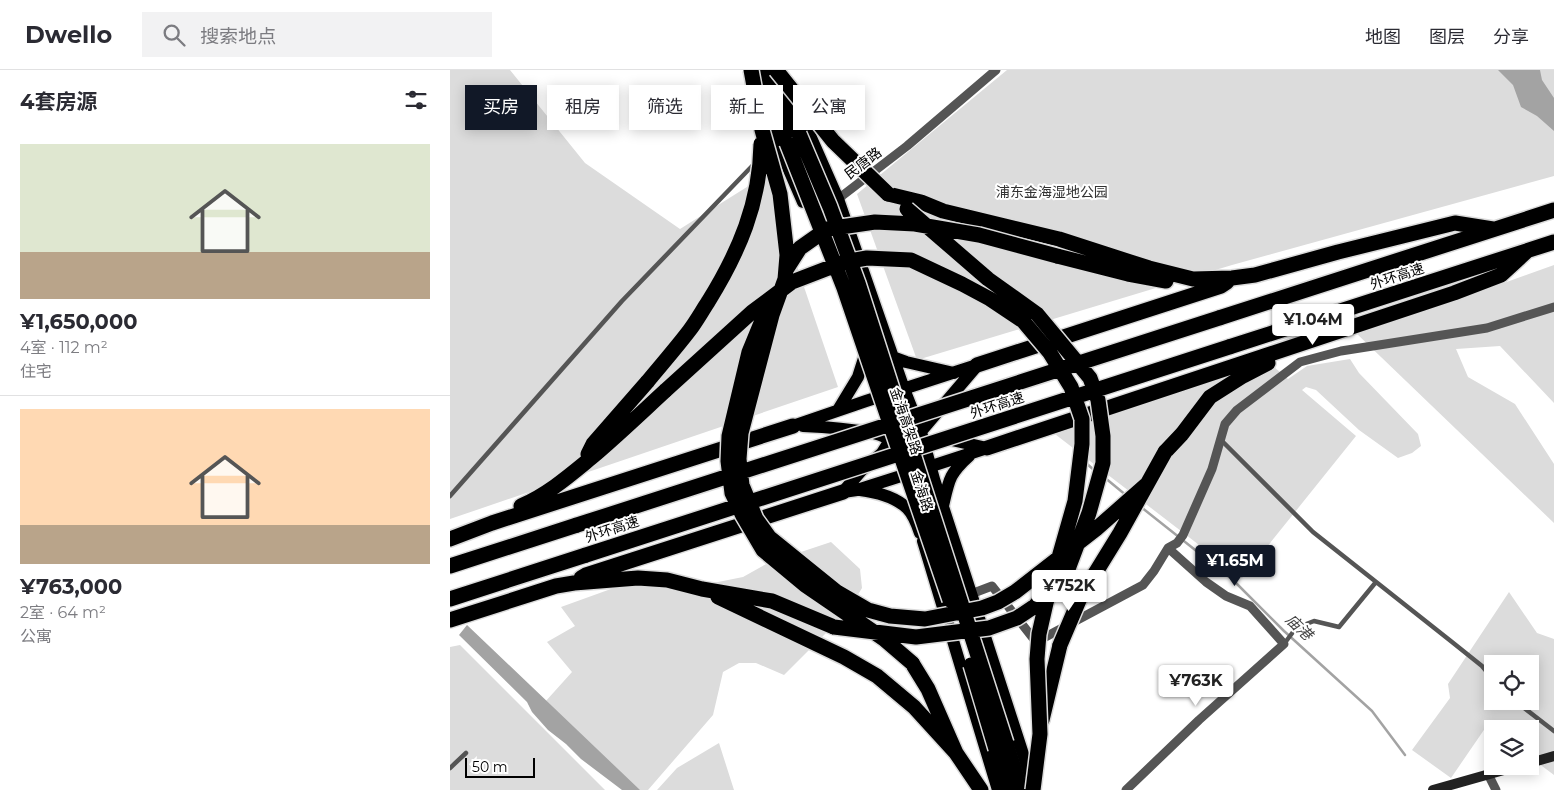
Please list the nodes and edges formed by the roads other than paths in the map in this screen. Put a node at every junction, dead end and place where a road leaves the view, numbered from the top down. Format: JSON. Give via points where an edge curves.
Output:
{"nodes":[{"id":1,"x":743,"y":70,"type":"edge"},
{"id":2,"x":752,"y":70,"type":"edge"},
{"id":3,"x":769,"y":70,"type":"edge"},
{"id":4,"x":776,"y":70,"type":"edge"},
{"id":5,"x":780,"y":70,"type":"edge"},
{"id":6,"x":996,"y":70,"type":"edge"},
{"id":7,"x":754,"y":85,"type":"edge"},
{"id":8,"x":762,"y":130,"type":"joint"},
{"id":9,"x":777,"y":142,"type":"junction"},
{"id":10,"x":888,"y":194,"type":"junction"},
{"id":11,"x":838,"y":199,"type":"junction"},
{"id":12,"x":1554,"y":210,"type":"edge"},
{"id":13,"x":1493,"y":230,"type":"junction"},
{"id":14,"x":1554,"y":242,"type":"edge"},
{"id":15,"x":1527,"y":251,"type":"junction"},
{"id":16,"x":1232,"y":278,"type":"junction"},
{"id":17,"x":1192,"y":279,"type":"junction"},
{"id":18,"x":1554,"y":307,"type":"edge"},
{"id":19,"x":1307,"y":342,"type":"junction"},
{"id":20,"x":865,"y":355,"type":"junction"},
{"id":21,"x":895,"y":358,"type":"junction"},
{"id":22,"x":977,"y":366,"type":"junction"},
{"id":23,"x":954,"y":373,"type":"junction"},
{"id":24,"x":904,"y":389,"type":"junction"},
{"id":25,"x":877,"y":398,"type":"junction"},
{"id":26,"x":910,"y":404,"type":"junction"},
{"id":27,"x":838,"y":410,"type":"junction"},
{"id":28,"x":881,"y":411,"type":"junction"},
{"id":29,"x":901,"y":424,"type":"junction"},
{"id":30,"x":793,"y":426,"type":"junction"},
{"id":31,"x":921,"y":432,"type":"junction"},
{"id":32,"x":890,"y":440,"type":"junction"},
{"id":33,"x":1220,"y":440,"type":"junction"},
{"id":34,"x":908,"y":445,"type":"junction"},
{"id":35,"x":987,"y":448,"type":"junction"},
{"id":36,"x":972,"y":453,"type":"junction"},
{"id":37,"x":929,"y":462,"type":"junction"},
{"id":38,"x":583,"y":464,"type":"junction"},
{"id":39,"x":900,"y":472,"type":"junction"},
{"id":40,"x":1146,"y":485,"type":"junction"},
{"id":41,"x":850,"y":491,"type":"junction"},
{"id":42,"x":450,"y":496,"type":"edge"},
{"id":43,"x":943,"y":506,"type":"junction"},
{"id":44,"x":492,"y":523,"type":"junction"},
{"id":45,"x":920,"y":533,"type":"junction"},
{"id":46,"x":450,"y":539,"type":"edge"},
{"id":47,"x":1168,"y":548,"type":"junction"},
{"id":48,"x":450,"y":566,"type":"edge"},
{"id":49,"x":1376,"y":582,"type":"junction"},
{"id":50,"x":574,"y":583,"type":"junction"},
{"id":51,"x":702,"y":589,"type":"junction"},
{"id":52,"x":971,"y":594,"type":"junction"},
{"id":53,"x":450,"y":599,"type":"edge"},
{"id":54,"x":450,"y":620,"type":"edge"},
{"id":55,"x":1285,"y":643,"type":"junction"},
{"id":56,"x":1484,"y":670,"type":"edge"},
{"id":57,"x":1527,"y":710,"type":"edge"},
{"id":58,"x":1554,"y":731,"type":"edge"},
{"id":59,"x":1040,"y":734,"type":"junction"},
{"id":60,"x":466,"y":753,"type":"dead end"},
{"id":61,"x":956,"y":753,"type":"junction"},
{"id":62,"x":1554,"y":756,"type":"edge"},
{"id":63,"x":1539,"y":760,"type":"edge"},
{"id":64,"x":450,"y":768,"type":"edge"},
{"id":65,"x":1485,"y":775,"type":"edge"},
{"id":66,"x":1488,"y":775,"type":"edge"},
{"id":67,"x":981,"y":790,"type":"edge"},
{"id":68,"x":998,"y":790,"type":"edge"},
{"id":69,"x":1008,"y":790,"type":"edge"},
{"id":70,"x":1022,"y":790,"type":"edge"},
{"id":71,"x":1034,"y":790,"type":"edge"},
{"id":72,"x":1126,"y":790,"type":"edge"},
{"id":73,"x":1433,"y":790,"type":"edge"},
{"id":74,"x":1496,"y":790,"type":"edge"}],
"edges":[{"from":1,"to":9,"type":"main road","name":"金海路"},
{"from":2,"to":7,"type":"highway","bridge":true},
{"from":2,"to":69,"type":"highway","name":"金海高架路","bridge":true,"via":[[787,143],[844,288],[969,660]]},
{"from":3,"to":70,"type":"highway","name":"金海高架路","bridge":true,"via":[[799,134],[858,282]]},
{"from":4,"to":10,"type":"highway","bridge":true,"via":[[833,141]]},
{"from":5,"to":11,"type":"main road","name":"金海路"},
{"from":6,"to":11,"type":"street","name":"民唐路","via":[[907,146]]},
{"from":8,"to":38,"type":"highway","bridge":true,"via":[[761,168],[754,202],[744,235],[722,280],[690,330],[593,444]]},
{"from":8,"to":40,"type":"highway","bridge":true,"via":[[780,194],[787,255],[784,279],[741,433],[739,459],[742,485],[756,519],[769,537],[837,592],[868,610],[925,619],[982,608],[1015,592]]},
{"from":9,"to":20,"type":"main road","name":"金海路"},
{"from":9,"to":42,"type":"lane","via":[[622,301]]},
{"from":10,"to":17,"type":"highway","via":[[1059,239]]},
{"from":10,"to":51,"type":"highway","bridge":true,"via":[[988,279],[1037,314],[1090,378],[1098,400],[1103,462],[1089,514],[1068,569],[1035,606],[1017,618],[989,628],[916,637],[834,627],[772,601]]},
{"from":11,"to":21,"type":"main road","name":"金海路"},
{"from":12,"to":13,"type":"highway","name":"外环高速"},
{"from":13,"to":16,"type":"highway","via":[[1455,223]]},
{"from":13,"to":48,"type":"highway","name":"外环高速","bridge":true},
{"from":14,"to":15,"type":"highway","name":"外环高速"},
{"from":15,"to":19,"type":"highway","via":[[1501,275]]},
{"from":15,"to":53,"type":"highway","name":"外环高速","bridge":true},
{"from":16,"to":17,"type":"highway"},
{"from":16,"to":22,"type":"highway","via":[[1221,286]]},
{"from":17,"to":61,"type":"highway","bridge":true,"via":[[1172,282],[1150,279],[979,235],[916,224],[875,222],[827,229],[800,248],[780,280],[749,352],[729,436],[732,493],[763,550],[805,585],[884,639],[912,664],[928,690]]},
{"from":18,"to":33,"type":"street","via":[[1487,328],[1341,351],[1300,362],[1236,410],[1225,424]]},
{"from":19,"to":35,"type":"highway"},
{"from":19,"to":40,"type":"highway","bridge":true,"via":[[1210,397],[1165,452]]},
{"from":20,"to":25,"type":"main road","name":"金海路"},
{"from":20,"to":27,"type":"main road","via":[[858,377]]},
{"from":21,"to":23,"type":"main road"},
{"from":21,"to":24,"type":"main road","name":"金海路"},
{"from":22,"to":23,"type":"main road"},
{"from":22,"to":31,"type":"main road"},
{"from":23,"to":24,"type":"main road"},
{"from":24,"to":25,"type":"main road"},
{"from":24,"to":26,"type":"main road","name":"金海路"},
{"from":25,"to":27,"type":"main road"},
{"from":25,"to":28,"type":"main road","name":"金海路"},
{"from":26,"to":29,"type":"main road"},
{"from":26,"to":31,"type":"main road","name":"金海路"},
{"from":27,"to":30,"type":"main road"},
{"from":28,"to":29,"type":"main road"},
{"from":28,"to":32,"type":"main road","name":"金海路"},
{"from":29,"to":31,"type":"main road"},
{"from":29,"to":32,"type":"main road"},
{"from":30,"to":32,"type":"main road","via":[[875,434]]},
{"from":30,"to":44,"type":"highway"},
{"from":31,"to":34,"type":"main road"},
{"from":31,"to":35,"type":"main road"},
{"from":31,"to":37,"type":"main road","name":"金海路"},
{"from":32,"to":34,"type":"main road"},
{"from":32,"to":39,"type":"main road","name":"金海路"},
{"from":32,"to":41,"type":"main road","via":[[882,453],[861,471]]},
{"from":33,"to":47,"type":"street","via":[[1212,469],[1184,535]]},
{"from":33,"to":49,"type":"lane","via":[[1313,532]]},
{"from":34,"to":37,"type":"main road"},
{"from":34,"to":39,"type":"main road"},
{"from":35,"to":36,"type":"main road"},
{"from":36,"to":37,"type":"main road"},
{"from":36,"to":43,"type":"main road","via":[[955,470]]},
{"from":37,"to":39,"type":"main road"},
{"from":37,"to":43,"type":"main road","name":"金海路"},
{"from":38,"to":44,"type":"highway","via":[[548,492],[505,512]]},
{"from":38,"to":59,"type":"highway","bridge":true,"via":[[752,312],[792,282],[844,262],[867,258],[911,260],[983,295],[1023,321],[1050,353],[1071,387],[1082,419],[1075,501],[1039,634]]},
{"from":39,"to":41,"type":"main road"},
{"from":39,"to":45,"type":"main road","name":"金海路"},
{"from":40,"to":59,"type":"highway","bridge":true,"via":[[1080,598],[1060,645]]},
{"from":41,"to":45,"type":"main road","via":[[890,497],[907,508]]},
{"from":41,"to":50,"type":"highway","via":[[586,575]]},
{"from":43,"to":52,"type":"main road","name":"金海路"},
{"from":44,"to":46,"type":"highway"},
{"from":45,"to":68,"type":"main road","name":"金海路"},
{"from":47,"to":52,"type":"street","via":[[1143,586],[1036,642],[992,586]]},
{"from":47,"to":55,"type":"street","via":[[1206,582],[1226,596],[1250,606]]},
{"from":49,"to":55,"type":"lane","via":[[1339,627],[1314,621],[1296,628]]},
{"from":49,"to":56,"type":"lane"},
{"from":50,"to":51,"type":"highway","via":[[638,578],[667,580]]},
{"from":50,"to":54,"type":"highway","via":[[538,591]]},
{"from":51,"to":61,"type":"highway","via":[[877,676],[914,707]]},
{"from":52,"to":71,"type":"main road","name":"金海路"},
{"from":55,"to":72,"type":"street"},
{"from":57,"to":58,"type":"lane"},
{"from":59,"to":71,"type":"highway","bridge":true},
{"from":60,"to":64,"type":"lane"},
{"from":61,"to":67,"type":"highway"},
{"from":62,"to":63,"type":"street"},
{"from":65,"to":73,"type":"street"},
{"from":66,"to":74,"type":"street"}]}
